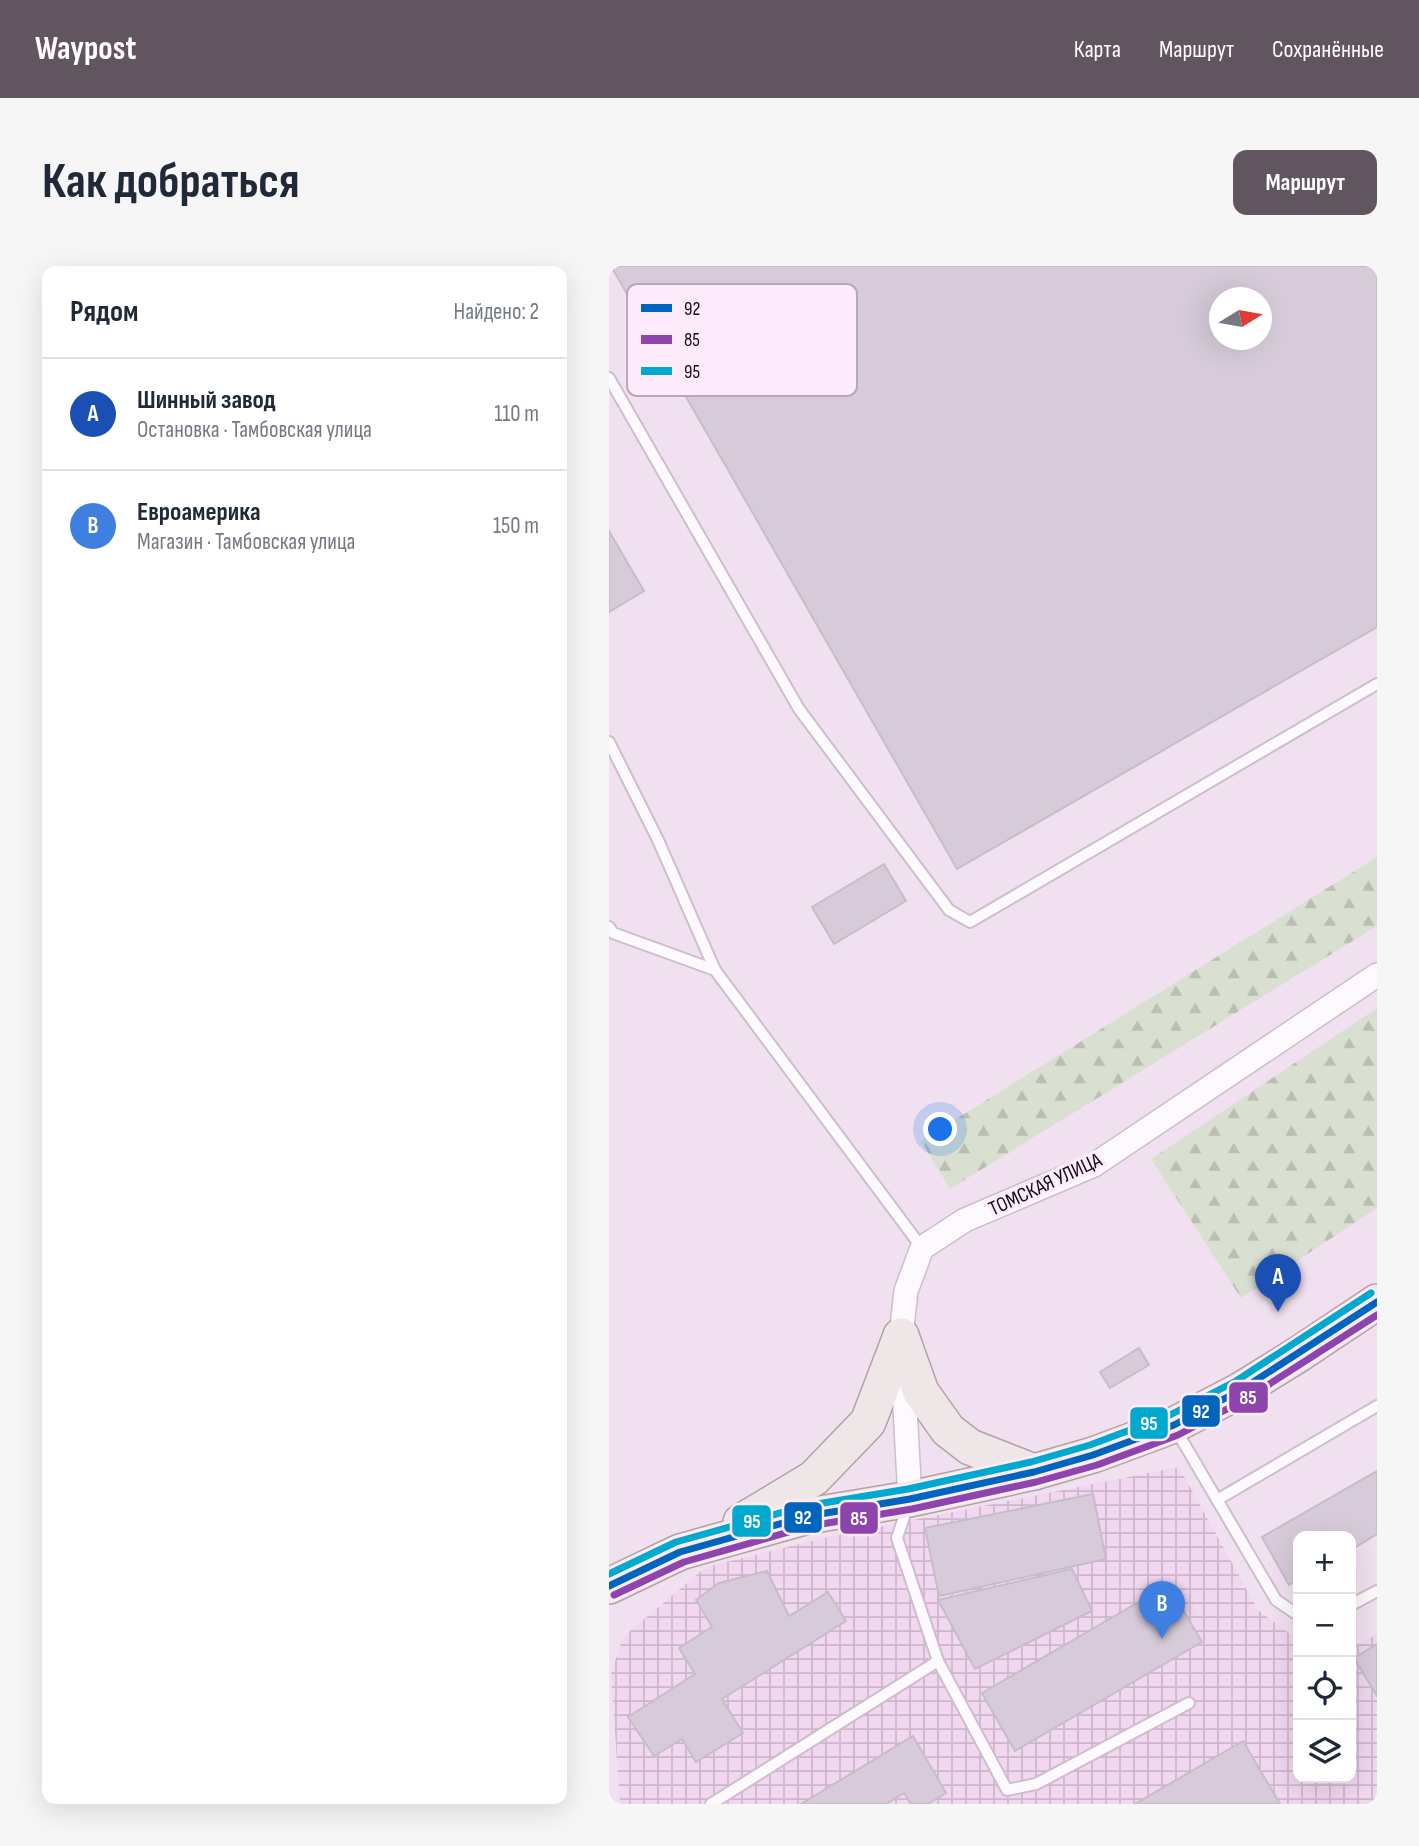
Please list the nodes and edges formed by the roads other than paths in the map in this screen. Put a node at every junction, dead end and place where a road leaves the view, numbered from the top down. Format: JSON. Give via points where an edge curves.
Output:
{"nodes":[{"id":1,"x":609,"y":378,"type":"edge"},
{"id":2,"x":1377,"y":684,"type":"edge"},
{"id":3,"x":609,"y":742,"type":"edge"},
{"id":4,"x":609,"y":927,"type":"edge"},
{"id":5,"x":715,"y":970,"type":"junction"},
{"id":6,"x":1377,"y":975,"type":"edge"},
{"id":7,"x":922,"y":1248,"type":"junction"},
{"id":8,"x":1377,"y":1302,"type":"edge"},
{"id":9,"x":901,"y":1336,"type":"junction"},
{"id":10,"x":1377,"y":1406,"type":"edge"},
{"id":11,"x":1174,"y":1425,"type":"junction"},
{"id":12,"x":1034,"y":1472,"type":"junction"},
{"id":13,"x":910,"y":1499,"type":"junction"},
{"id":14,"x":1217,"y":1500,"type":"junction"},
{"id":15,"x":680,"y":1552,"type":"junction"},
{"id":16,"x":609,"y":1586,"type":"edge"},
{"id":17,"x":1377,"y":1591,"type":"edge"},
{"id":18,"x":1356,"y":1602,"type":"edge"},
{"id":19,"x":1293,"y":1612,"type":"edge"},
{"id":20,"x":938,"y":1661,"type":"junction"},
{"id":21,"x":1189,"y":1703,"type":"dead end"},
{"id":22,"x":711,"y":1804,"type":"edge"}],
"edges":[{"from":1,"to":2,"type":"lane","via":[[799,709],[949,910],[970,922]]},
{"from":3,"to":5,"type":"lane"},
{"from":4,"to":5,"type":"lane","via":[[613,933]]},
{"from":5,"to":7,"type":"lane"},
{"from":6,"to":7,"type":"street","name":"ТОМСКАЯ УЛИЦА","via":[[1094,1165],[965,1220]]},
{"from":7,"to":9,"type":"street","via":[[906,1291]]},
{"from":8,"to":11,"type":"main road","via":[[1241,1390]]},
{"from":9,"to":12,"type":"main road","via":[[921,1392],[948,1430],[970,1447]]},
{"from":9,"to":13,"type":"street"},
{"from":9,"to":15,"type":"main road","via":[[868,1422],[814,1478],[748,1519]]},
{"from":10,"to":14,"type":"lane"},
{"from":11,"to":12,"type":"main road"},
{"from":11,"to":14,"type":"lane"},
{"from":12,"to":13,"type":"main road"},
{"from":13,"to":15,"type":"main road","via":[[808,1516]]},
{"from":13,"to":20,"type":"lane","via":[[897,1538]]},
{"from":14,"to":19,"type":"lane","via":[[1276,1600]]},
{"from":15,"to":16,"type":"main road"},
{"from":17,"to":18,"type":"lane"},
{"from":20,"to":21,"type":"lane","via":[[1007,1790],[1036,1784]]},
{"from":20,"to":22,"type":"lane"}]}
